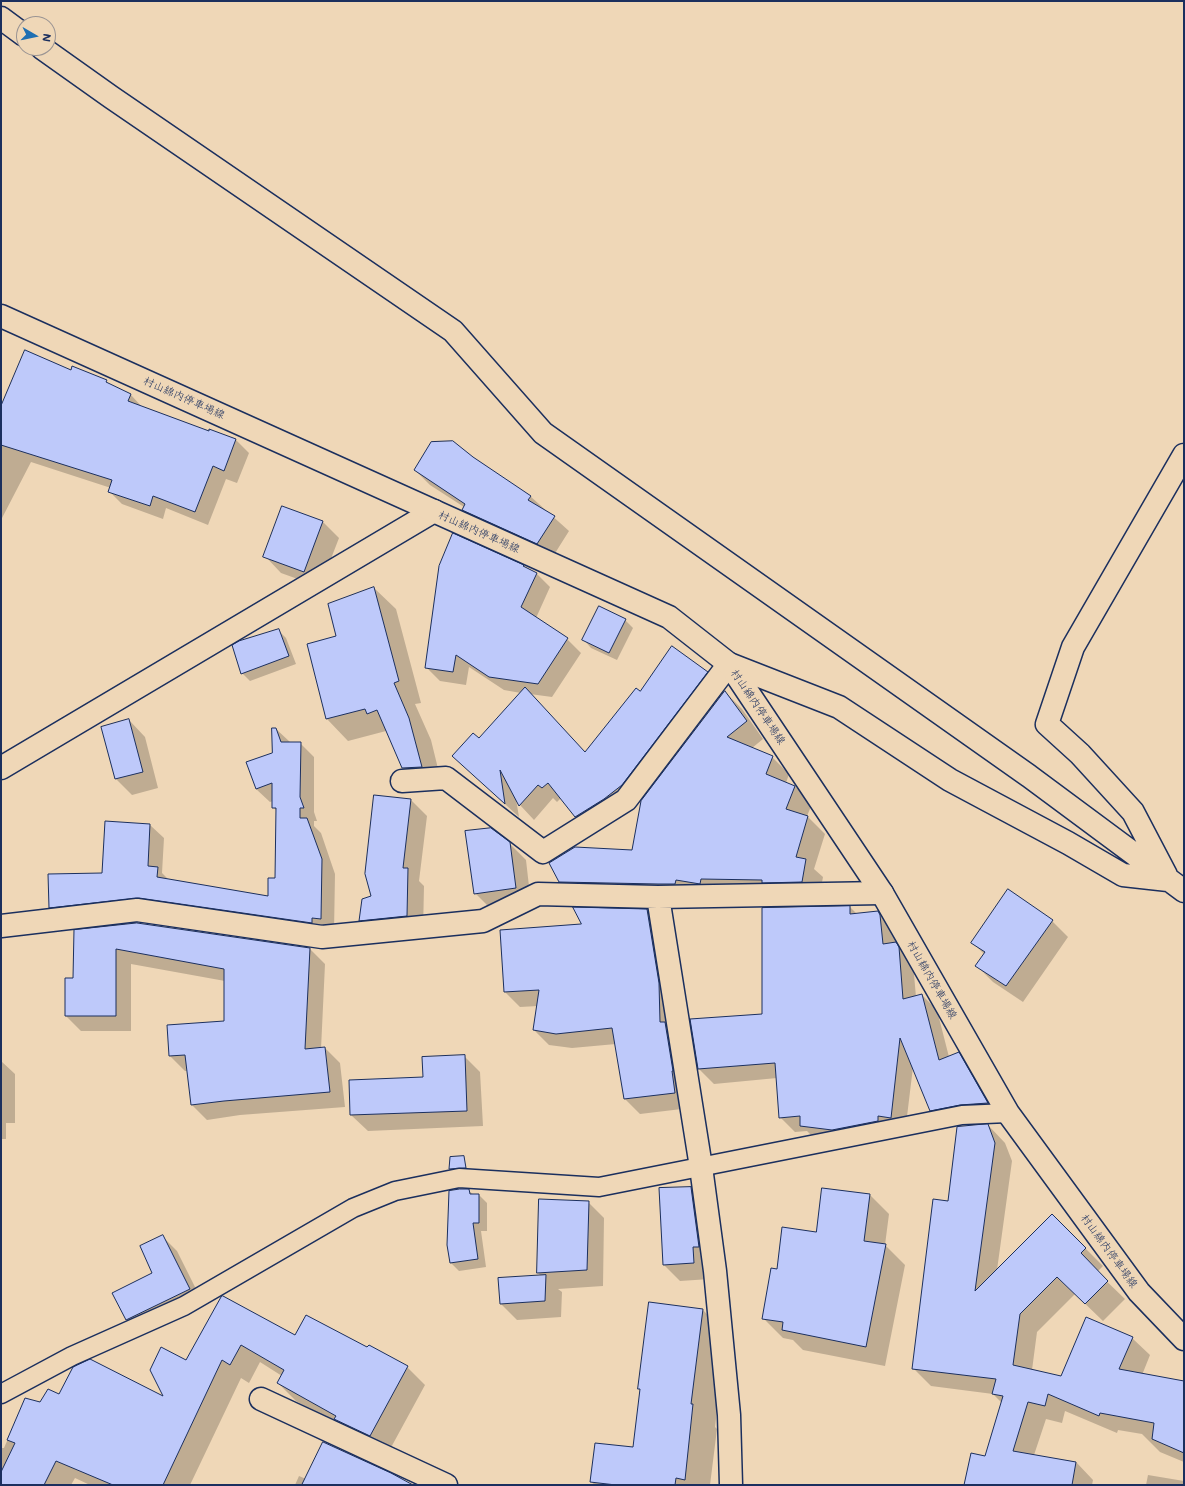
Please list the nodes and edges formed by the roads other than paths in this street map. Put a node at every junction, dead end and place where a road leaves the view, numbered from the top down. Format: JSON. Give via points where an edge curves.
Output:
{"nodes":[{"id":1,"x":1,"y":18,"type":"edge"},
{"id":2,"x":16,"y":29,"type":"edge"},
{"id":3,"x":53,"y":56,"type":"edge"},
{"id":4,"x":1,"y":316,"type":"edge"},
{"id":5,"x":1184,"y":455,"type":"edge"},
{"id":6,"x":434,"y":512,"type":"junction"},
{"id":7,"x":729,"y":664,"type":"junction"},
{"id":8,"x":1,"y":768,"type":"edge"},
{"id":9,"x":402,"y":781,"type":"dead end"},
{"id":10,"x":1176,"y":885,"type":"edge"},
{"id":11,"x":882,"y":893,"type":"junction"},
{"id":12,"x":658,"y":897,"type":"junction"},
{"id":13,"x":6,"y":922,"type":"edge"},
{"id":14,"x":1008,"y":1113,"type":"junction"},
{"id":15,"x":701,"y":1167,"type":"junction"},
{"id":16,"x":1184,"y":1339,"type":"edge"},
{"id":17,"x":1,"y":1394,"type":"edge"},
{"id":18,"x":261,"y":1399,"type":"dead end"},
{"id":19,"x":446,"y":1485,"type":"edge"},
{"id":20,"x":731,"y":1485,"type":"edge"}],
"edges":[{"from":1,"to":2,"type":"street"},
{"from":3,"to":10,"type":"street","via":[[453,331],[543,433],[1029,776]]},
{"from":4,"to":6,"type":"street","name":"村山綿内停車場線"},
{"from":5,"to":10,"type":"street","via":[[1073,647],[1047,724],[1080,754],[1133,812]]},
{"from":6,"to":7,"type":"street","name":"村山綿内停車場線","via":[[669,617]]},
{"from":6,"to":8,"type":"street"},
{"from":7,"to":9,"type":"street","via":[[626,800],[543,852],[446,778]]},
{"from":7,"to":10,"type":"street","via":[[840,707],[950,780],[1123,875]]},
{"from":7,"to":11,"type":"street","name":"村山綿内停車場線"},
{"from":11,"to":12,"type":"street"},
{"from":11,"to":14,"type":"street","name":"村山綿内停車場線"},
{"from":12,"to":13,"type":"street","via":[[538,894],[483,921],[322,937],[137,910]]},
{"from":12,"to":15,"type":"street"},
{"from":14,"to":15,"type":"lane","via":[[962,1115]]},
{"from":14,"to":16,"type":"street","name":"村山綿内停車場線","via":[[1140,1292]]},
{"from":15,"to":17,"type":"lane","via":[[599,1187],[459,1178],[395,1191],[353,1208],[184,1306],[72,1356]]},
{"from":15,"to":20,"type":"street","via":[[715,1271],[729,1415]]},
{"from":18,"to":19,"type":"street"}]}
